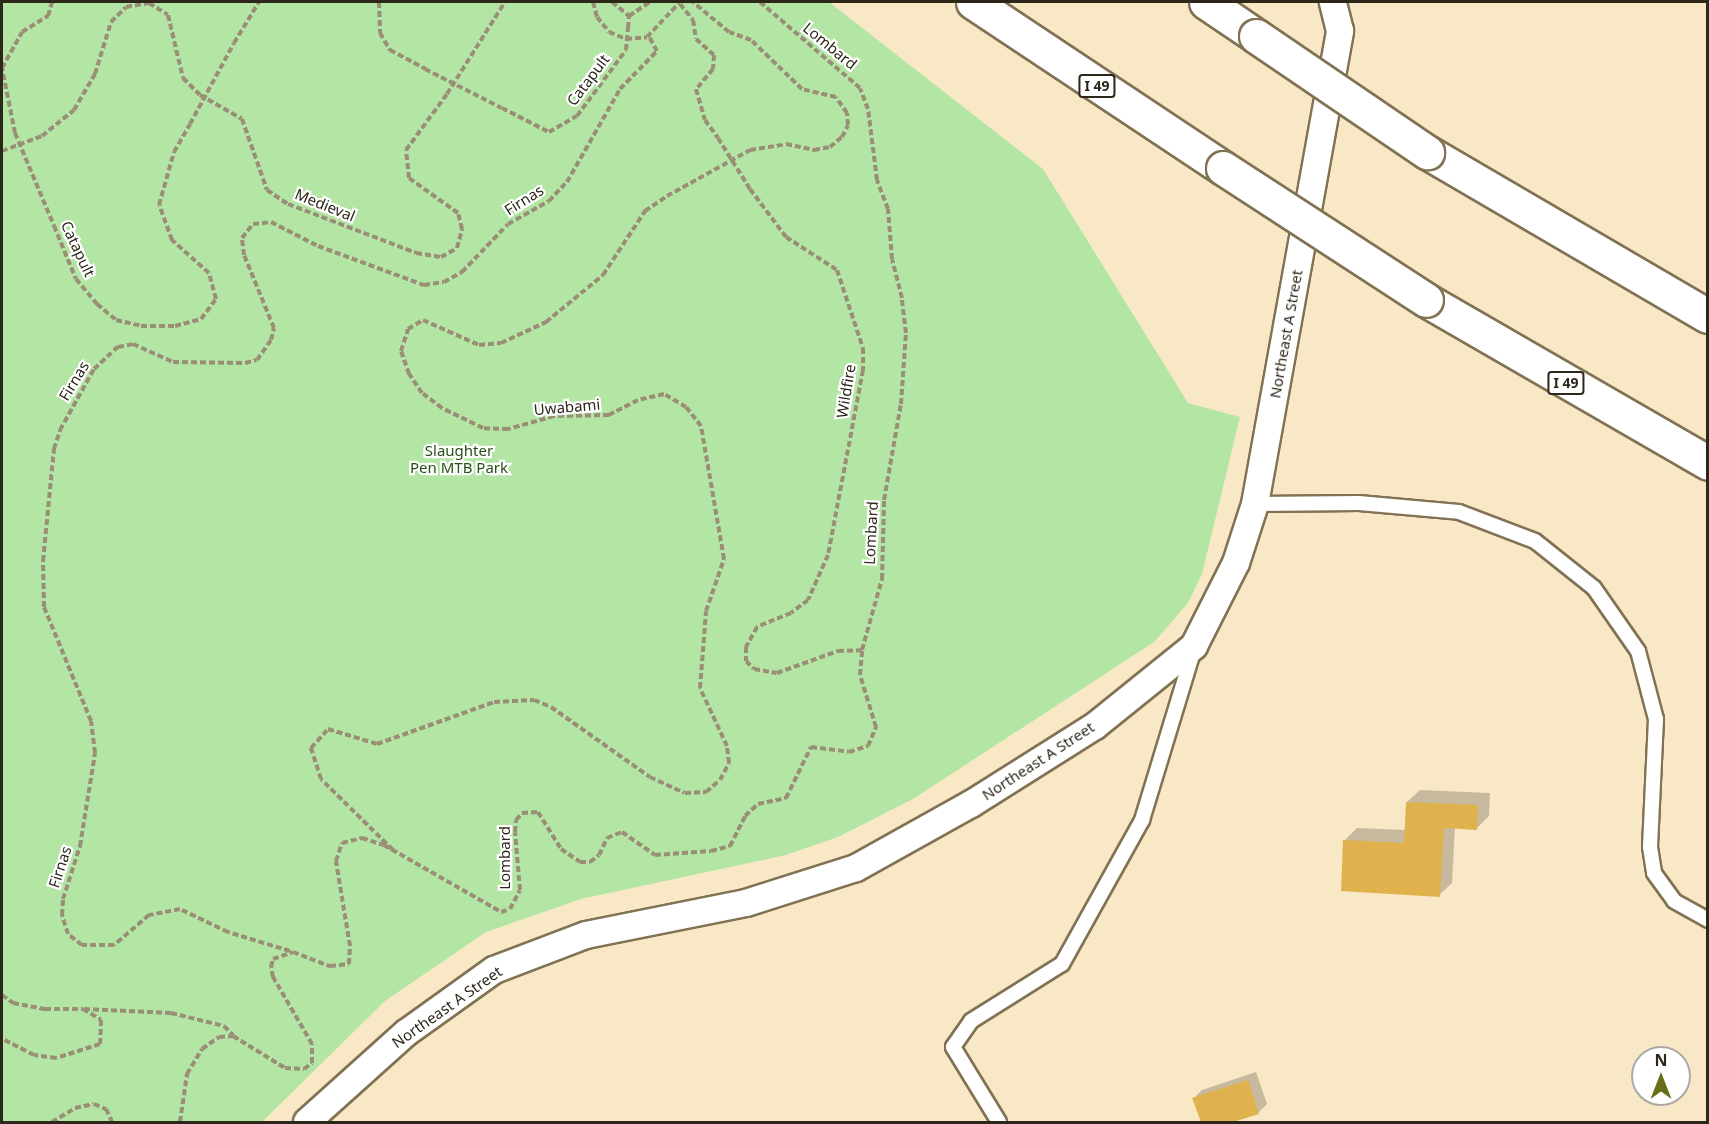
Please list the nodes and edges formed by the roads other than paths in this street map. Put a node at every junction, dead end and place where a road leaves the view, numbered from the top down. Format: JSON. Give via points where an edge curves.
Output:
{"nodes":[{"id":1,"x":973,"y":2,"type":"edge"},
{"id":2,"x":1206,"y":2,"type":"edge"},
{"id":3,"x":1333,"y":2,"type":"edge"},
{"id":4,"x":1707,"y":316,"type":"edge"},
{"id":5,"x":1707,"y":463,"type":"edge"},
{"id":6,"x":1255,"y":504,"type":"junction"},
{"id":7,"x":1194,"y":646,"type":"junction"},
{"id":8,"x":1707,"y":920,"type":"edge"},
{"id":9,"x":307,"y":1122,"type":"edge"},
{"id":10,"x":999,"y":1122,"type":"edge"}],
"edges":[{"from":1,"to":5,"type":"highway","number":"I 49","bridge":true,"via":[[1426,300]]},
{"from":2,"to":4,"type":"highway","bridge":true,"via":[[1427,152]]},
{"from":3,"to":6,"type":"street","name":"Northeast A Street","via":[[1340,31]]},
{"from":6,"to":7,"type":"street","name":"Northeast A Street","via":[[1236,563]]},
{"from":6,"to":8,"type":"lane","via":[[1359,503],[1459,512],[1535,541],[1594,588],[1638,651],[1656,719],[1650,847],[1654,873],[1674,901]]},
{"from":7,"to":9,"type":"street","name":"Northeast A Street","via":[[1095,726],[971,804],[856,868],[746,903],[586,934],[494,970],[406,1033]]},
{"from":7,"to":10,"type":"lane","via":[[1142,820],[1062,964],[971,1021],[952,1047]]}]}
